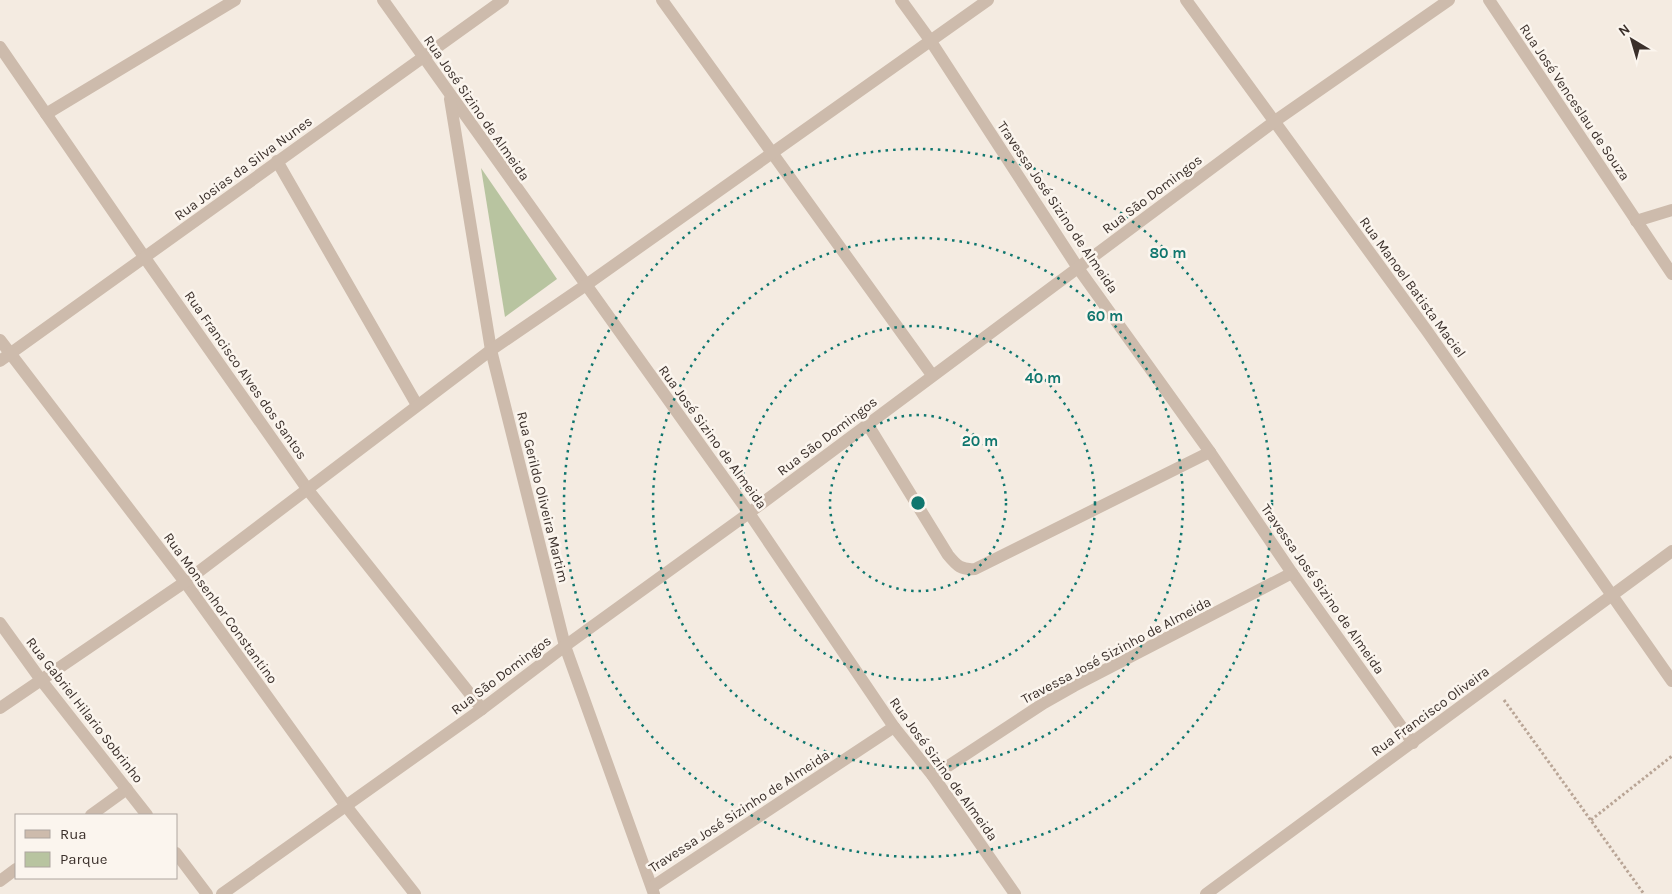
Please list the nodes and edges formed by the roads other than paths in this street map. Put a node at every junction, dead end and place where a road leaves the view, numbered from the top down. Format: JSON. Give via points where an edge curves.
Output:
{"nodes":[{"id":1,"x":235,"y":0,"type":"edge"},
{"id":2,"x":383,"y":0,"type":"edge"},
{"id":3,"x":503,"y":0,"type":"edge"},
{"id":4,"x":662,"y":0,"type":"edge"},
{"id":5,"x":901,"y":0,"type":"edge"},
{"id":6,"x":988,"y":0,"type":"edge"},
{"id":7,"x":1186,"y":0,"type":"edge"},
{"id":8,"x":1449,"y":0,"type":"edge"},
{"id":9,"x":1489,"y":0,"type":"edge"},
{"id":10,"x":930,"y":40,"type":"junction"},
{"id":11,"x":0,"y":47,"type":"edge"},
{"id":12,"x":423,"y":57,"type":"junction"},
{"id":13,"x":450,"y":95,"type":"junction"},
{"id":14,"x":46,"y":114,"type":"junction"},
{"id":15,"x":1275,"y":121,"type":"junction"},
{"id":16,"x":772,"y":153,"type":"junction"},
{"id":17,"x":277,"y":161,"type":"junction"},
{"id":18,"x":1672,"y":210,"type":"edge"},
{"id":19,"x":1636,"y":221,"type":"junction"},
{"id":20,"x":145,"y":258,"type":"junction"},
{"id":21,"x":1078,"y":268,"type":"junction"},
{"id":22,"x":1672,"y":274,"type":"edge"},
{"id":23,"x":586,"y":285,"type":"junction"},
{"id":24,"x":0,"y":340,"type":"edge"},
{"id":25,"x":491,"y":350,"type":"junction"},
{"id":26,"x":5,"y":357,"type":"edge"},
{"id":27,"x":932,"y":376,"type":"junction"},
{"id":28,"x":417,"y":405,"type":"junction"},
{"id":29,"x":868,"y":425,"type":"junction"},
{"id":30,"x":1210,"y":452,"type":"junction"},
{"id":31,"x":308,"y":490,"type":"junction"},
{"id":32,"x":750,"y":513,"type":"junction"},
{"id":33,"x":1672,"y":551,"type":"edge"},
{"id":34,"x":1292,"y":573,"type":"junction"},
{"id":35,"x":185,"y":582,"type":"junction"},
{"id":36,"x":1612,"y":594,"type":"junction"},
{"id":37,"x":0,"y":623,"type":"edge"},
{"id":38,"x":565,"y":646,"type":"junction"},
{"id":39,"x":41,"y":680,"type":"junction"},
{"id":40,"x":1672,"y":680,"type":"edge"},
{"id":41,"x":0,"y":708,"type":"edge"},
{"id":42,"x":482,"y":709,"type":"junction"},
{"id":43,"x":894,"y":727,"type":"junction"},
{"id":44,"x":1413,"y":743,"type":"junction"},
{"id":45,"x":933,"y":776,"type":"junction"},
{"id":46,"x":127,"y":789,"type":"junction"},
{"id":47,"x":346,"y":806,"type":"junction"},
{"id":48,"x":92,"y":814,"type":"edge"},
{"id":49,"x":146,"y":814,"type":"edge"},
{"id":50,"x":178,"y":857,"type":"edge"},
{"id":51,"x":15,"y":870,"type":"edge"},
{"id":52,"x":0,"y":881,"type":"edge"},
{"id":53,"x":653,"y":890,"type":"edge"},
{"id":54,"x":207,"y":894,"type":"edge"},
{"id":55,"x":222,"y":894,"type":"edge"},
{"id":56,"x":415,"y":894,"type":"edge"},
{"id":57,"x":1016,"y":894,"type":"edge"},
{"id":58,"x":1206,"y":894,"type":"edge"}],
"edges":[{"from":1,"to":14,"type":"street"},
{"from":2,"to":12,"type":"street","name":"Rua José Sizino de Almeida"},
{"from":3,"to":12,"type":"street","name":"Rua Josias da Silva Nunes"},
{"from":4,"to":16,"type":"street"},
{"from":5,"to":10,"type":"street","name":"Travessa José Sizino de Almeida"},
{"from":6,"to":10,"type":"street"},
{"from":7,"to":15,"type":"street","name":"Rua Manoel Batista Maciel"},
{"from":8,"to":15,"type":"street","name":"Rua São Domingos"},
{"from":9,"to":19,"type":"street","name":"Rua José Venceslau de Souza"},
{"from":10,"to":16,"type":"street"},
{"from":10,"to":21,"type":"street","name":"Travessa José Sizino de Almeida"},
{"from":11,"to":14,"type":"street","name":"Rua Francisco Alves dos Santos"},
{"from":12,"to":13,"type":"street","name":"Rua José Sizino de Almeida"},
{"from":12,"to":17,"type":"street","name":"Rua Josias da Silva Nunes"},
{"from":13,"to":23,"type":"street","name":"Rua José Sizino de Almeida"},
{"from":13,"to":25,"type":"street","name":"Rua Gerildo Oliveira Martim"},
{"from":14,"to":20,"type":"street","name":"Rua Francisco Alves dos Santos"},
{"from":15,"to":21,"type":"street","name":"Rua São Domingos"},
{"from":15,"to":36,"type":"street","name":"Rua Manoel Batista Maciel"},
{"from":16,"to":23,"type":"street"},
{"from":16,"to":27,"type":"street"},
{"from":17,"to":20,"type":"street","name":"Rua Josias da Silva Nunes"},
{"from":17,"to":28,"type":"street"},
{"from":18,"to":19,"type":"street"},
{"from":19,"to":22,"type":"street","name":"Rua José Venceslau de Souza"},
{"from":20,"to":26,"type":"street","name":"Rua Josias da Silva Nunes"},
{"from":20,"to":31,"type":"street","name":"Rua Francisco Alves dos Santos"},
{"from":21,"to":27,"type":"street","name":"Rua São Domingos"},
{"from":21,"to":30,"type":"street","name":"Travessa José Sizino de Almeida"},
{"from":23,"to":25,"type":"street"},
{"from":23,"to":32,"type":"street","name":"Rua José Sizino de Almeida"},
{"from":24,"to":26,"type":"street","name":"Rua Monsenhor Constantino"},
{"from":25,"to":28,"type":"street"},
{"from":25,"to":38,"type":"street","name":"Rua Gerildo Oliveira Martim"},
{"from":26,"to":35,"type":"street","name":"Rua Monsenhor Constantino"},
{"from":27,"to":29,"type":"street","name":"Rua São Domingos"},
{"from":28,"to":31,"type":"street"},
{"from":29,"to":30,"type":"street","via":[[948,556],[963,570],[975,569]]},
{"from":29,"to":32,"type":"street","name":"Rua São Domingos"},
{"from":30,"to":34,"type":"street","name":"Travessa José Sizino de Almeida"},
{"from":31,"to":35,"type":"street"},
{"from":31,"to":42,"type":"street","name":"Rua Francisco Alves dos Santos"},
{"from":32,"to":38,"type":"street","name":"Rua São Domingos"},
{"from":32,"to":43,"type":"street","name":"Rua José Sizino de Almeida"},
{"from":33,"to":36,"type":"street","name":"Rua Francisco Oliveira"},
{"from":34,"to":44,"type":"street","name":"Travessa José Sizino de Almeida"},
{"from":34,"to":45,"type":"street","name":"Travessa José Sizinho de Almeida","via":[[1074,686]]},
{"from":35,"to":39,"type":"street"},
{"from":35,"to":47,"type":"street","name":"Rua Monsenhor Constantino"},
{"from":36,"to":40,"type":"street","name":"Rua Manoel Batista Maciel"},
{"from":36,"to":44,"type":"street","name":"Rua Francisco Oliveira"},
{"from":37,"to":39,"type":"street","name":"Rua Gabriel Hilario Sobrinho"},
{"from":38,"to":42,"type":"street","name":"Rua São Domingos"},
{"from":38,"to":53,"type":"street","name":"Rua Gerildo Oliveira Martim"},
{"from":39,"to":41,"type":"street"},
{"from":39,"to":46,"type":"street","name":"Rua Gabriel Hilario Sobrinho"},
{"from":42,"to":47,"type":"street","name":"Rua São Domingos"},
{"from":43,"to":45,"type":"street","name":"Rua José Sizino de Almeida"},
{"from":43,"to":53,"type":"street","name":"Travessa José Sizinho de Almeida"},
{"from":44,"to":58,"type":"street","name":"Rua Francisco Oliveira"},
{"from":45,"to":57,"type":"street","name":"Rua José Sizino de Almeida"},
{"from":46,"to":48,"type":"street"},
{"from":46,"to":49,"type":"street","name":"Rua Gabriel Hilario Sobrinho"},
{"from":47,"to":55,"type":"street","name":"Rua São Domingos"},
{"from":47,"to":56,"type":"street","name":"Rua Monsenhor Constantino"},
{"from":50,"to":54,"type":"street"},
{"from":51,"to":52,"type":"street"}]}
